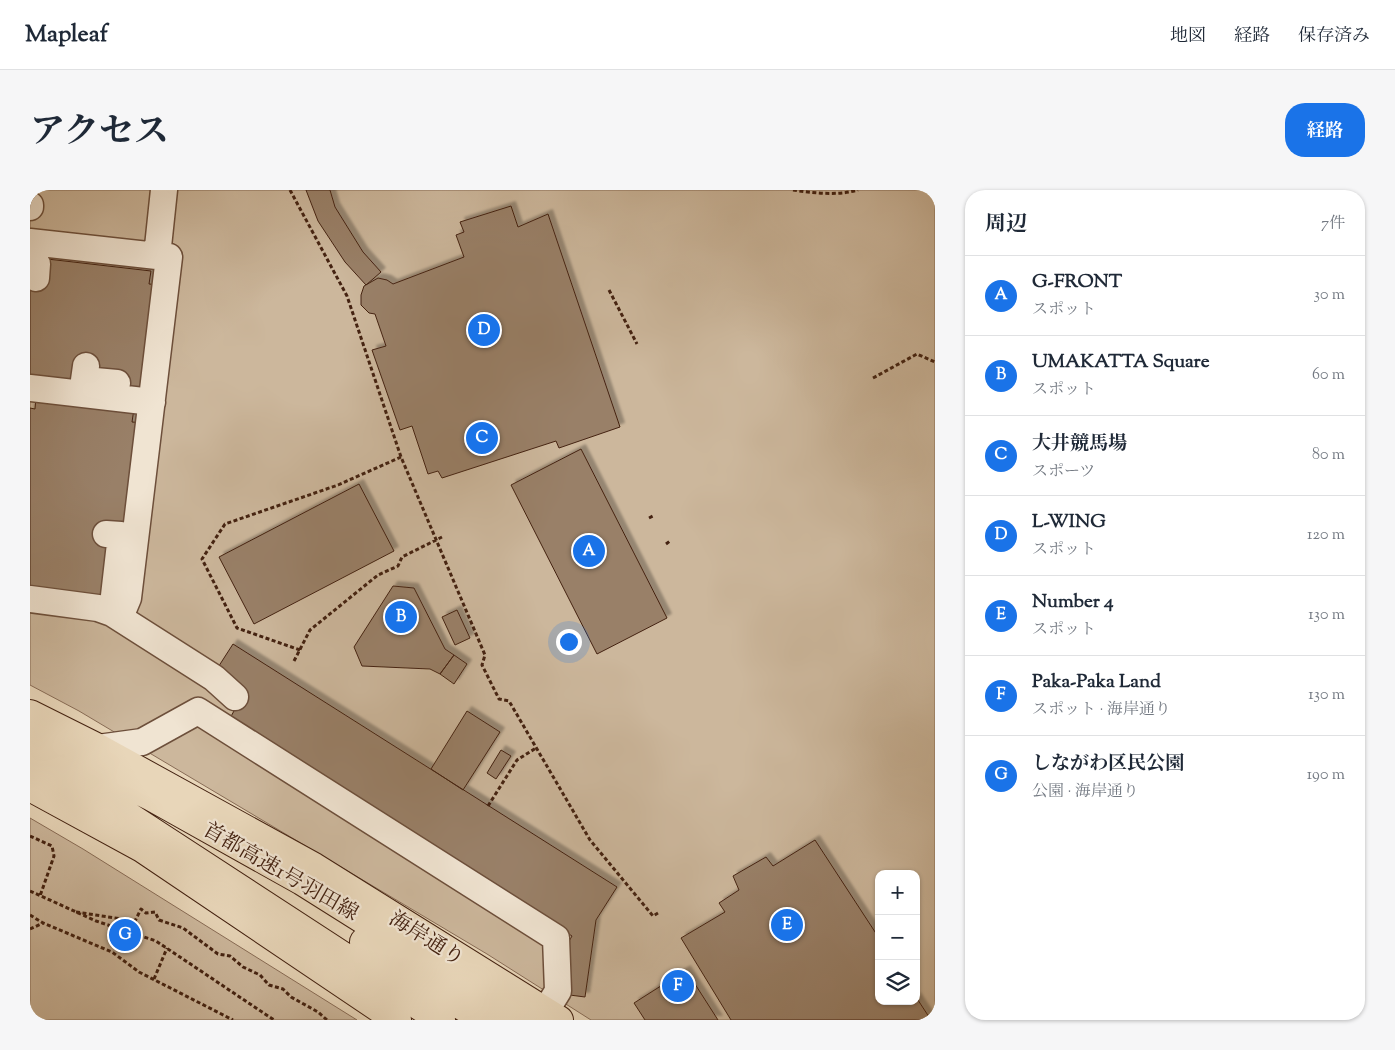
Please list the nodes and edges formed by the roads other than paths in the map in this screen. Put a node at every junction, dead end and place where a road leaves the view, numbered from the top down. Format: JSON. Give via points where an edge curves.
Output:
{"nodes":[{"id":1,"x":164,"y":190,"type":"edge"},
{"id":2,"x":30,"y":242,"type":"edge"},
{"id":3,"x":157,"y":256,"type":"junction"},
{"id":4,"x":86,"y":366,"type":"dead end"},
{"id":5,"x":30,"y":388,"type":"edge"},
{"id":6,"x":153,"y":395,"type":"junction"},
{"id":7,"x":106,"y":534,"type":"dead end"},
{"id":8,"x":30,"y":600,"type":"edge"},
{"id":9,"x":112,"y":613,"type":"junction"},
{"id":10,"x":235,"y":697,"type":"dead end"},
{"id":11,"x":30,"y":714,"type":"edge"},
{"id":12,"x":30,"y":736,"type":"edge"},
{"id":13,"x":98,"y":748,"type":"junction"},
{"id":14,"x":62,"y":753,"type":"junction"},
{"id":15,"x":30,"y":760,"type":"edge"},
{"id":16,"x":30,"y":787,"type":"edge"},
{"id":17,"x":542,"y":1018,"type":"edge"},
{"id":18,"x":397,"y":1020,"type":"edge"},
{"id":19,"x":441,"y":1020,"type":"edge"},
{"id":20,"x":484,"y":1020,"type":"edge"}],
"edges":[{"from":1,"to":3,"type":"lane"},
{"from":2,"to":3,"type":"lane"},
{"from":3,"to":6,"type":"lane","via":[[169,257]]},
{"from":4,"to":6,"type":"lane","via":[[84,380]]},
{"from":5,"to":6,"type":"lane"},
{"from":6,"to":9,"type":"lane","via":[[128,598],[123,610]]},
{"from":7,"to":9,"type":"lane","via":[[121,535]]},
{"from":8,"to":9,"type":"lane","via":[[98,608]]},
{"from":9,"to":10,"type":"lane","via":[[214,678]]},
{"from":11,"to":13,"type":"main road","name":"海岸通り"},
{"from":12,"to":14,"type":"main road","name":"首都高速1号羽田線"},
{"from":13,"to":17,"type":"main road","name":"海岸通り","via":[[314,867]]},
{"from":13,"to":17,"type":"lane","via":[[142,742],[198,711],[556,938],[558,991]]},
{"from":14,"to":17,"type":"main road","name":"首都高速1号羽田線","via":[[152,797]]},
{"from":14,"to":20,"type":"main road","via":[[204,839]]},
{"from":15,"to":19,"type":"main road","name":"首都高速1号羽田線","via":[[128,816]]},
{"from":16,"to":18,"type":"main road","via":[[142,848]]}]}
